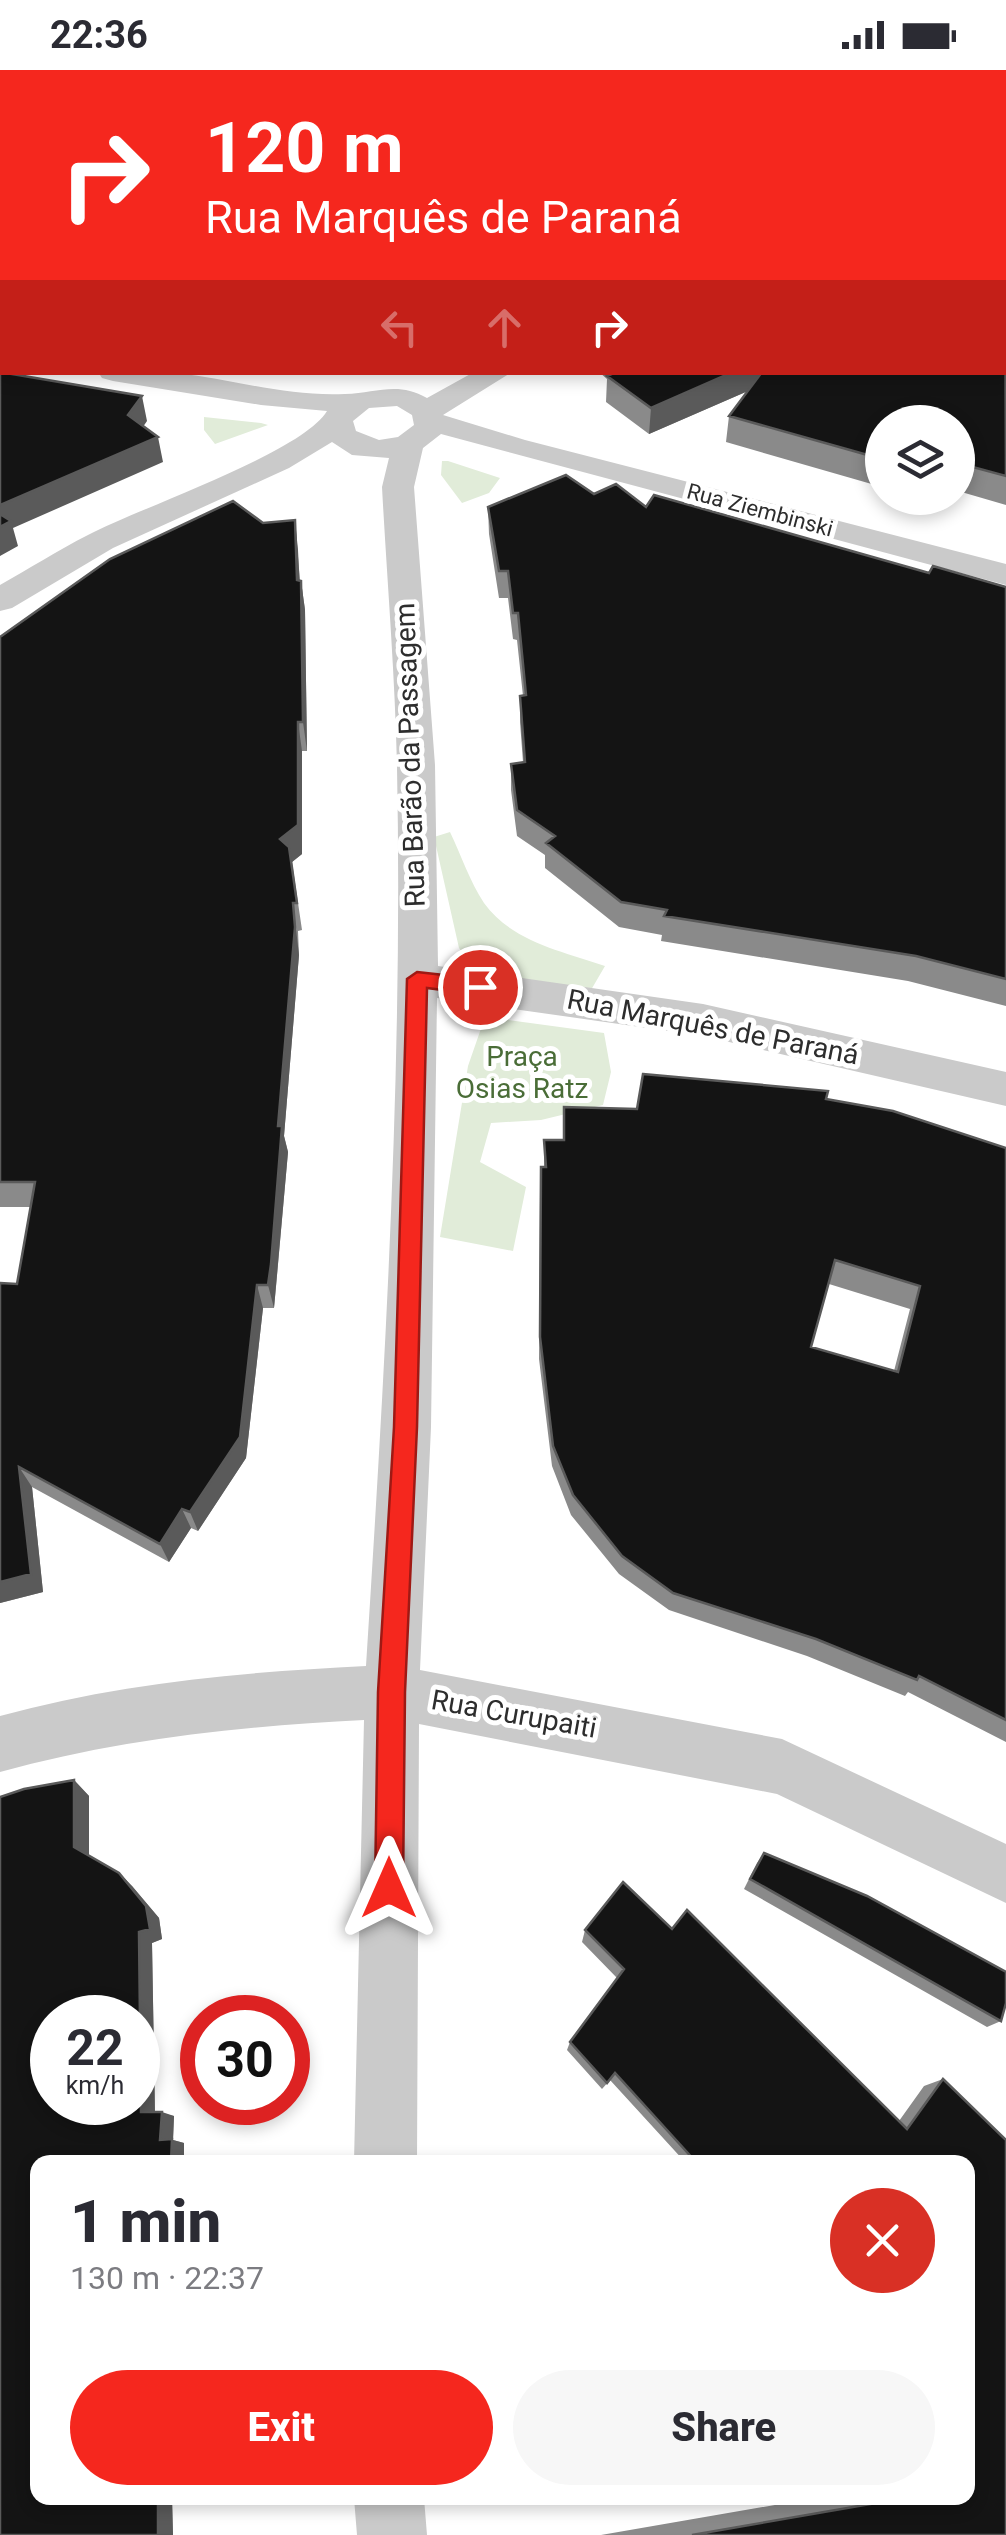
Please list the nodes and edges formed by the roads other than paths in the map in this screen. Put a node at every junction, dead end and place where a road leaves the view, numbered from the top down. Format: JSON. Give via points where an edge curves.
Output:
{"nodes":[{"id":1,"x":131,"y":375,"type":"edge"},
{"id":2,"x":420,"y":375,"type":"edge"},
{"id":3,"x":448,"y":375,"type":"edge"},
{"id":4,"x":490,"y":375,"type":"edge"},
{"id":5,"x":381,"y":426,"type":"edge"},
{"id":6,"x":1006,"y":575,"type":"edge"},
{"id":7,"x":0,"y":600,"type":"edge"},
{"id":8,"x":417,"y":979,"type":"junction"},
{"id":9,"x":1006,"y":1089,"type":"edge"},
{"id":10,"x":392,"y":1692,"type":"junction"},
{"id":11,"x":0,"y":1744,"type":"edge"},
{"id":12,"x":1006,"y":1874,"type":"edge"},
{"id":13,"x":386,"y":2155,"type":"edge"},
{"id":14,"x":390,"y":2505,"type":"edge"},
{"id":15,"x":392,"y":2535,"type":"edge"}],
"edges":[{"from":1,"to":5,"type":"street","name":"Rua Ziembinski","via":[[261,396]]},
{"from":2,"to":3,"type":"street"},
{"from":4,"to":5,"type":"street"},
{"from":5,"to":6,"type":"street","name":"Rua Ziembinski","via":[[514,447]]},
{"from":5,"to":7,"type":"street","via":[[278,461],[101,541]]},
{"from":5,"to":8,"type":"street","name":"Rua Barão da Passagem","via":[[416,764]]},
{"from":8,"to":9,"type":"street","name":"Rua Marquês de Paraná","via":[[703,1020]]},
{"from":8,"to":10,"type":"street","name":"Rua Barão da Passagem"},
{"from":10,"to":11,"type":"street","name":"Rua Curupaiti","via":[[244,1699]]},
{"from":10,"to":12,"type":"street","name":"Rua Curupaiti","via":[[782,1768]]},
{"from":10,"to":13,"type":"street","name":"Rua Barão da Passagem"},
{"from":14,"to":15,"type":"street"}]}
